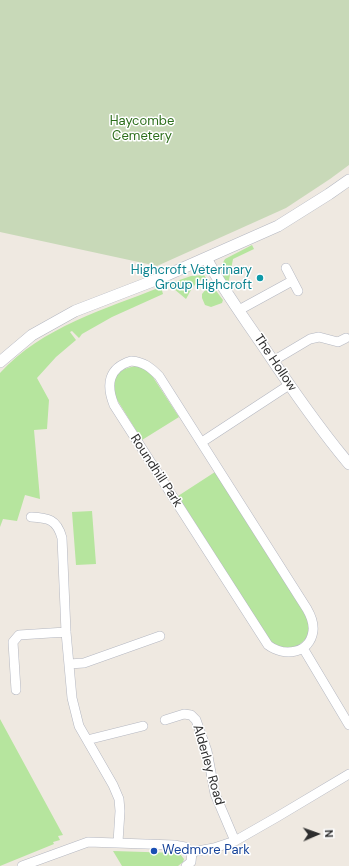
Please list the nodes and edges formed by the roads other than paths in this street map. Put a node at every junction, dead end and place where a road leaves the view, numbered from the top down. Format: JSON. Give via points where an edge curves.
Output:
{"nodes":[{"id":1,"x":349,"y":180,"type":"edge"},
{"id":2,"x":206,"y":258,"type":"junction"},
{"id":3,"x":286,"y":268,"type":"dead end"},
{"id":4,"x":292,"y":280,"type":"junction"},
{"id":5,"x":298,"y":291,"type":"dead end"},
{"id":6,"x":239,"y":310,"type":"junction"},
{"id":7,"x":346,"y":338,"type":"dead end"},
{"id":8,"x":273,"y":361,"type":"junction"},
{"id":9,"x":0,"y":362,"type":"edge"},
{"id":10,"x":289,"y":385,"type":"junction"},
{"id":11,"x":202,"y":442,"type":"junction"},
{"id":12,"x":349,"y":464,"type":"edge"},
{"id":13,"x":30,"y":516,"type":"dead end"},
{"id":14,"x":66,"y":632,"type":"junction"},
{"id":15,"x":160,"y":636,"type":"dead end"},
{"id":16,"x":303,"y":648,"type":"junction"},
{"id":17,"x":69,"y":664,"type":"junction"},
{"id":18,"x":16,"y":690,"type":"dead end"},
{"id":19,"x":165,"y":720,"type":"dead end"},
{"id":20,"x":349,"y":725,"type":"edge"},
{"id":21,"x":143,"y":726,"type":"dead end"},
{"id":22,"x":86,"y":740,"type":"junction"},
{"id":23,"x":349,"y":774,"type":"edge"},
{"id":24,"x":235,"y":841,"type":"junction"},
{"id":25,"x":118,"y":842,"type":"junction"},
{"id":26,"x":192,"y":852,"type":"junction"},
{"id":27,"x":22,"y":866,"type":"edge"},
{"id":28,"x":186,"y":866,"type":"edge"}],
"edges":[{"from":1,"to":2,"type":"street","via":[[278,226]]},
{"from":2,"to":6,"type":"street","name":"The Hollow"},
{"from":2,"to":9,"type":"street","via":[[75,311],[32,335]]},
{"from":3,"to":4,"type":"street"},
{"from":4,"to":5,"type":"street"},
{"from":4,"to":6,"type":"street"},
{"from":6,"to":8,"type":"street","name":"The Hollow"},
{"from":7,"to":8,"type":"street","via":[[338,342],[319,337],[310,339]]},
{"from":8,"to":10,"type":"street","name":"The Hollow"},
{"from":10,"to":11,"type":"street"},
{"from":10,"to":12,"type":"street","name":"The Hollow"},
{"from":11,"to":16,"type":"street","name":"Roundhill Park","via":[[312,619],[313,631],[309,642]]},
{"from":11,"to":16,"type":"street","name":"Roundhill Park","via":[[159,376],[149,366],[131,362],[123,364],[114,372],[109,385],[114,405],[268,645],[282,652]]},
{"from":13,"to":14,"type":"street","via":[[47,518],[59,528],[62,538]]},
{"from":14,"to":17,"type":"street"},
{"from":14,"to":18,"type":"street","via":[[19,635],[13,642]]},
{"from":15,"to":17,"type":"street","via":[[84,663]]},
{"from":16,"to":20,"type":"street"},
{"from":17,"to":22,"type":"street","via":[[72,698],[79,726]]},
{"from":19,"to":24,"type":"street","name":"Alderley Road","via":[[184,714],[196,720],[207,751],[215,794]]},
{"from":21,"to":22,"type":"street"},
{"from":22,"to":25,"type":"street","via":[[119,799]]},
{"from":23,"to":24,"type":"street"},
{"from":24,"to":26,"type":"street"},
{"from":25,"to":26,"type":"street","via":[[174,845],[185,847]]},
{"from":25,"to":27,"type":"street","via":[[80,844]]},
{"from":26,"to":28,"type":"street","via":[[191,862]]}]}
